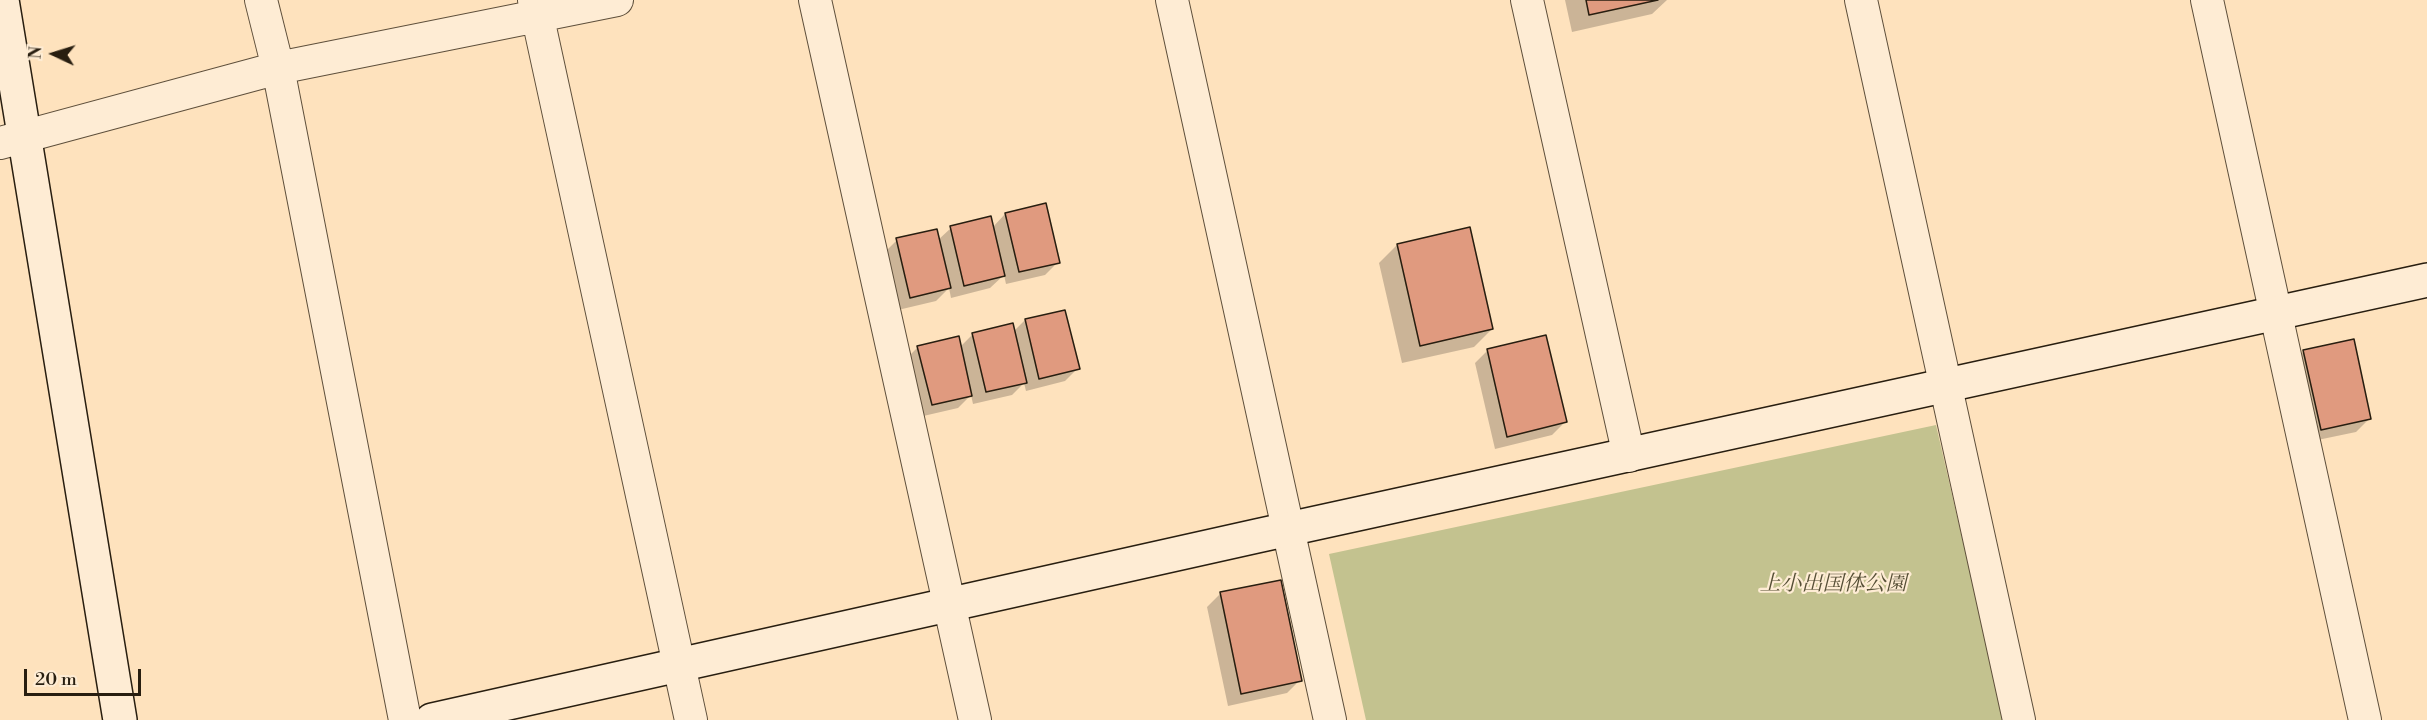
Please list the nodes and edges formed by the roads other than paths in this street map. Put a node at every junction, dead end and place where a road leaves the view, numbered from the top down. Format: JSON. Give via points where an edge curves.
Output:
{"nodes":[{"id":1,"x":2,"y":0,"type":"edge"},
{"id":2,"x":261,"y":0,"type":"edge"},
{"id":3,"x":617,"y":0,"type":"edge"},
{"id":4,"x":814,"y":0,"type":"edge"},
{"id":5,"x":1172,"y":0,"type":"edge"},
{"id":6,"x":1527,"y":0,"type":"edge"},
{"id":7,"x":1861,"y":0,"type":"edge"},
{"id":8,"x":2206,"y":0,"type":"edge"},
{"id":9,"x":535,"y":8,"type":"edge"},
{"id":10,"x":278,"y":68,"type":"junction"},
{"id":11,"x":12,"y":141,"type":"edge"},
{"id":12,"x":2427,"y":280,"type":"edge"},
{"id":13,"x":2277,"y":313,"type":"junction"},
{"id":14,"x":1945,"y":385,"type":"junction"},
{"id":15,"x":1629,"y":456,"type":"junction"},
{"id":16,"x":1289,"y":529,"type":"junction"},
{"id":17,"x":949,"y":603,"type":"junction"},
{"id":18,"x":678,"y":664,"type":"junction"},
{"id":19,"x":120,"y":720,"type":"edge"},
{"id":20,"x":405,"y":720,"type":"edge"},
{"id":21,"x":432,"y":720,"type":"edge"},
{"id":22,"x":691,"y":720,"type":"edge"},
{"id":23,"x":975,"y":720,"type":"edge"},
{"id":24,"x":1330,"y":720,"type":"edge"},
{"id":25,"x":2019,"y":720,"type":"edge"},
{"id":26,"x":2366,"y":720,"type":"edge"}],
"edges":[{"from":1,"to":11,"type":"street"},
{"from":2,"to":10,"type":"street"},
{"from":3,"to":9,"type":"street"},
{"from":4,"to":17,"type":"street"},
{"from":5,"to":16,"type":"street"},
{"from":6,"to":15,"type":"street"},
{"from":7,"to":14,"type":"street"},
{"from":8,"to":13,"type":"street"},
{"from":9,"to":10,"type":"street"},
{"from":9,"to":18,"type":"street"},
{"from":10,"to":11,"type":"street"},
{"from":10,"to":20,"type":"street"},
{"from":11,"to":19,"type":"street"},
{"from":12,"to":13,"type":"street"},
{"from":13,"to":14,"type":"street"},
{"from":13,"to":26,"type":"street"},
{"from":14,"to":15,"type":"street"},
{"from":14,"to":25,"type":"street"},
{"from":15,"to":16,"type":"street"},
{"from":16,"to":17,"type":"street"},
{"from":16,"to":24,"type":"street"},
{"from":17,"to":18,"type":"street"},
{"from":17,"to":23,"type":"street"},
{"from":18,"to":21,"type":"street"},
{"from":18,"to":22,"type":"street"}]}
